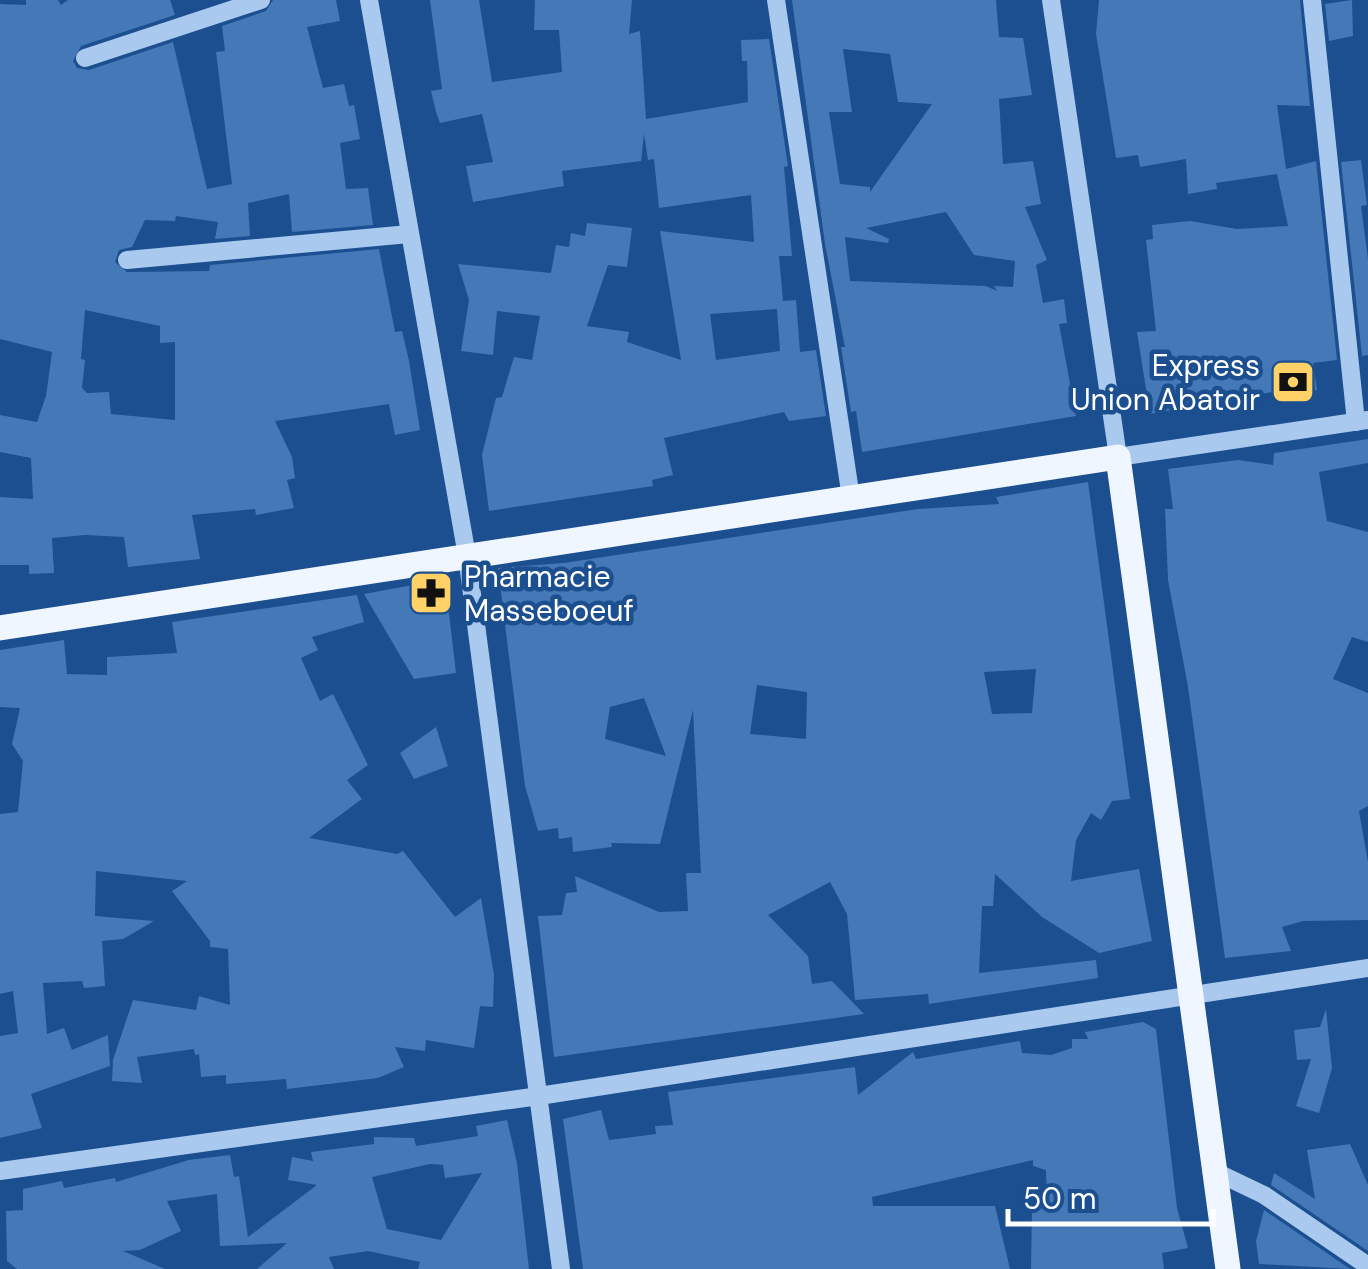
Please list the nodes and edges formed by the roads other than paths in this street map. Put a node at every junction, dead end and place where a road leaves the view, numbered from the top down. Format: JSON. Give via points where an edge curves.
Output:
{"nodes":[{"id":1,"x":260,"y":0,"type":"edge"},
{"id":2,"x":368,"y":0,"type":"edge"},
{"id":3,"x":776,"y":0,"type":"edge"},
{"id":4,"x":1051,"y":0,"type":"edge"},
{"id":5,"x":1312,"y":0,"type":"edge"},
{"id":6,"x":85,"y":58,"type":"dead end"},
{"id":7,"x":410,"y":234,"type":"junction"},
{"id":8,"x":127,"y":260,"type":"dead end"},
{"id":9,"x":1362,"y":421,"type":"edge"},
{"id":10,"x":1118,"y":458,"type":"junction"},
{"id":11,"x":851,"y":498,"type":"junction"},
{"id":12,"x":466,"y":556,"type":"junction"},
{"id":13,"x":0,"y":628,"type":"edge"},
{"id":14,"x":1368,"y":968,"type":"edge"},
{"id":15,"x":1190,"y":994,"type":"junction"},
{"id":16,"x":539,"y":1096,"type":"junction"},
{"id":17,"x":0,"y":1170,"type":"edge"},
{"id":18,"x":1216,"y":1172,"type":"junction"},
{"id":19,"x":1368,"y":1266,"type":"edge"},
{"id":20,"x":561,"y":1269,"type":"edge"},
{"id":21,"x":1228,"y":1269,"type":"edge"}],
"edges":[{"from":1,"to":6,"type":"street"},
{"from":2,"to":7,"type":"street"},
{"from":3,"to":11,"type":"street"},
{"from":4,"to":10,"type":"street"},
{"from":5,"to":9,"type":"street"},
{"from":7,"to":8,"type":"street"},
{"from":7,"to":12,"type":"street"},
{"from":9,"to":10,"type":"street"},
{"from":10,"to":11,"type":"main road"},
{"from":10,"to":15,"type":"main road"},
{"from":11,"to":12,"type":"main road"},
{"from":12,"to":13,"type":"main road"},
{"from":12,"to":16,"type":"street"},
{"from":14,"to":15,"type":"street"},
{"from":15,"to":16,"type":"street"},
{"from":15,"to":18,"type":"main road"},
{"from":16,"to":17,"type":"street"},
{"from":16,"to":20,"type":"street"},
{"from":18,"to":19,"type":"street","via":[[1264,1195]]},
{"from":18,"to":21,"type":"main road"}]}
